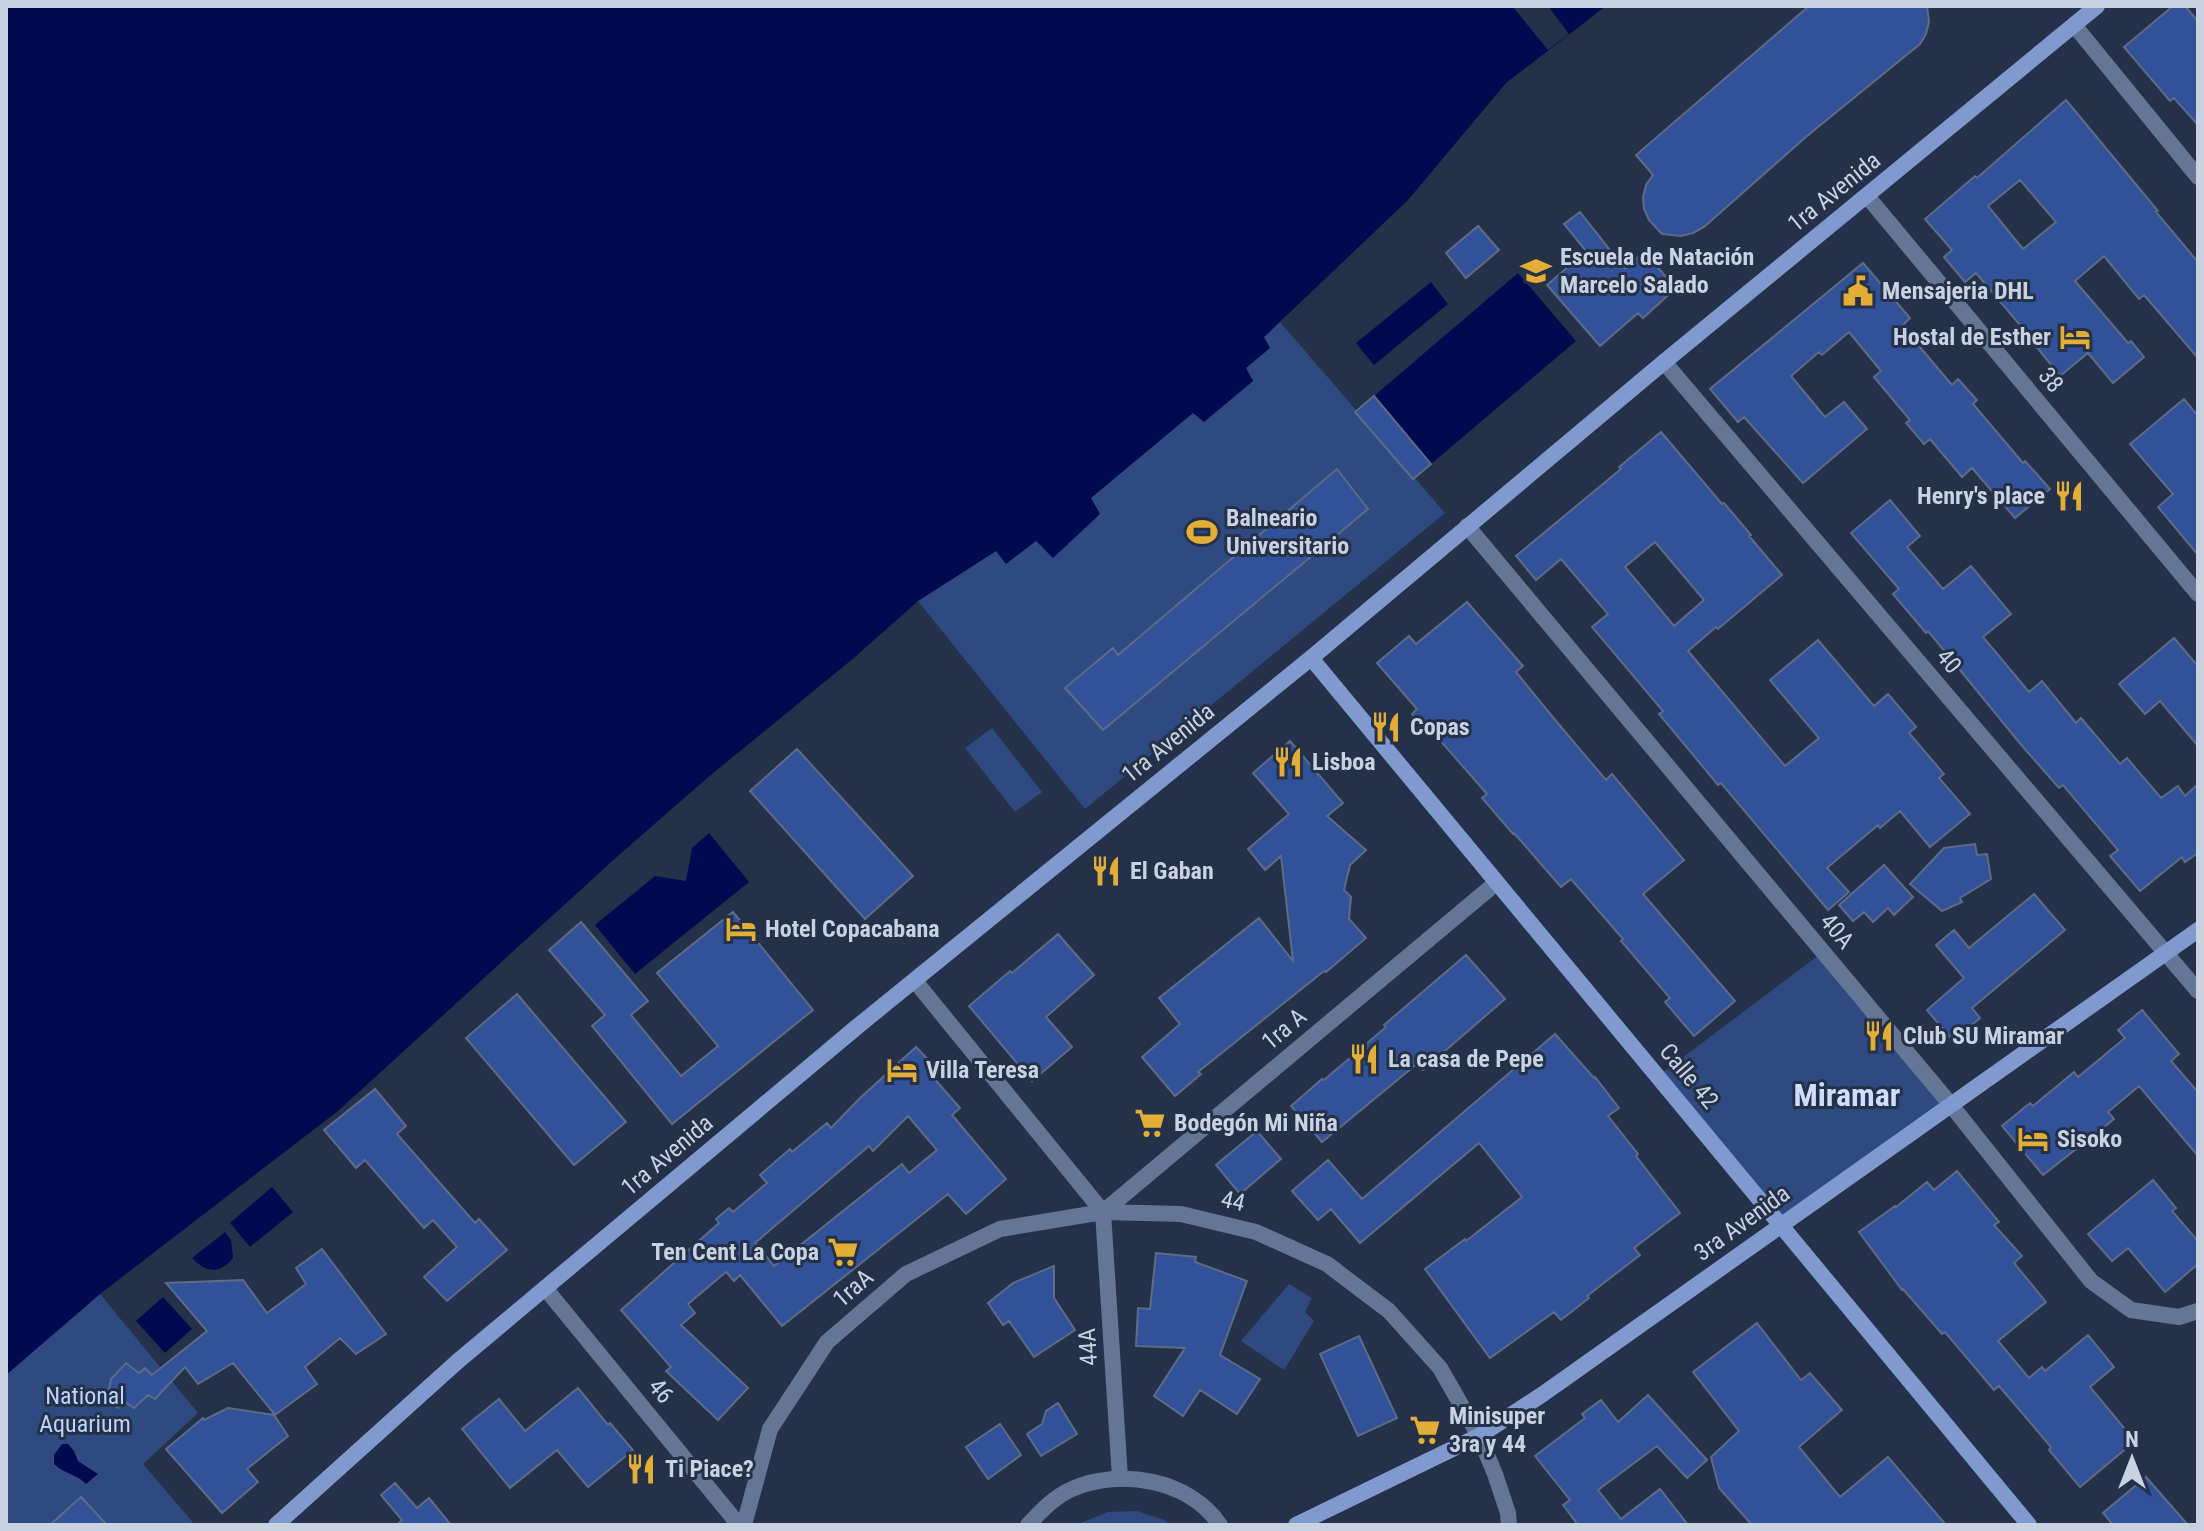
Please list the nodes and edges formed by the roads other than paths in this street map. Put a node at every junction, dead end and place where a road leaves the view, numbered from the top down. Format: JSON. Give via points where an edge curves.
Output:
{"nodes":[{"id":1,"x":2097,"y":6,"type":"edge"},
{"id":2,"x":2074,"y":25,"type":"junction"},
{"id":3,"x":2198,"y":177,"type":"edge"},
{"id":4,"x":1867,"y":196,"type":"junction"},
{"id":5,"x":1664,"y":362,"type":"junction"},
{"id":6,"x":1467,"y":526,"type":"junction"},
{"id":7,"x":2198,"y":594,"type":"edge"},
{"id":8,"x":1311,"y":658,"type":"junction"},
{"id":9,"x":1496,"y":883,"type":"junction"},
{"id":10,"x":2198,"y":930,"type":"edge"},
{"id":11,"x":2167,"y":953,"type":"junction"},
{"id":12,"x":915,"y":981,"type":"junction"},
{"id":13,"x":2198,"y":991,"type":"edge"},
{"id":14,"x":1951,"y":1105,"type":"junction"},
{"id":15,"x":1103,"y":1212,"type":"junction"},
{"id":16,"x":1780,"y":1224,"type":"junction"},
{"id":17,"x":545,"y":1288,"type":"junction"},
{"id":18,"x":2198,"y":1311,"type":"edge"},
{"id":19,"x":1479,"y":1436,"type":"junction"},
{"id":20,"x":1120,"y":1478,"type":"junction"},
{"id":21,"x":1511,"y":1521,"type":"edge"},
{"id":22,"x":276,"y":1525,"type":"edge"},
{"id":23,"x":742,"y":1525,"type":"edge"},
{"id":24,"x":1028,"y":1525,"type":"edge"},
{"id":25,"x":1220,"y":1525,"type":"edge"},
{"id":26,"x":1296,"y":1525,"type":"edge"},
{"id":27,"x":2029,"y":1525,"type":"edge"}],
"edges":[{"from":1,"to":2,"type":"street","name":"1ra Avenida"},
{"from":2,"to":3,"type":"street"},
{"from":2,"to":4,"type":"street","name":"1ra Avenida"},
{"from":4,"to":5,"type":"street","name":"1ra Avenida"},
{"from":4,"to":7,"type":"street","name":"38"},
{"from":5,"to":6,"type":"street","name":"1ra Avenida"},
{"from":5,"to":11,"type":"street","name":"40"},
{"from":6,"to":8,"type":"street","name":"1ra Avenida"},
{"from":6,"to":14,"type":"street","name":"40A"},
{"from":8,"to":9,"type":"street","name":"Calle 42"},
{"from":8,"to":12,"type":"street","name":"1ra Avenida"},
{"from":9,"to":15,"type":"street","name":"1ra A"},
{"from":9,"to":16,"type":"street","name":"Calle 42"},
{"from":10,"to":11,"type":"street","name":"3ra Avenida"},
{"from":11,"to":13,"type":"street","name":"40"},
{"from":11,"to":14,"type":"street","name":"3ra Avenida"},
{"from":12,"to":15,"type":"street"},
{"from":12,"to":17,"type":"street","name":"1ra Avenida"},
{"from":14,"to":16,"type":"street","name":"3ra Avenida"},
{"from":14,"to":18,"type":"street","name":"40A","via":[[2091,1281],[2131,1310],[2179,1317]]},
{"from":15,"to":19,"type":"street","name":"44","via":[[1181,1214],[1256,1232],[1327,1264],[1389,1311],[1420,1345],[1440,1368]]},
{"from":15,"to":20,"type":"street","name":"44A"},
{"from":15,"to":23,"type":"street","name":"1raA","via":[[1000,1229],[906,1274],[838,1332],[770,1429]]},
{"from":16,"to":19,"type":"street","name":"3ra Avenida"},
{"from":16,"to":27,"type":"street","name":"Calle 42"},
{"from":17,"to":22,"type":"street","name":"1ra Avenida"},
{"from":17,"to":23,"type":"street","name":"46"},
{"from":19,"to":21,"type":"street","name":"44"},
{"from":19,"to":26,"type":"street","name":"3ra Avenida"},
{"from":20,"to":24,"type":"street","via":[[1070,1490]]},
{"from":20,"to":25,"type":"street","via":[[1163,1484],[1192,1498]]}]}
